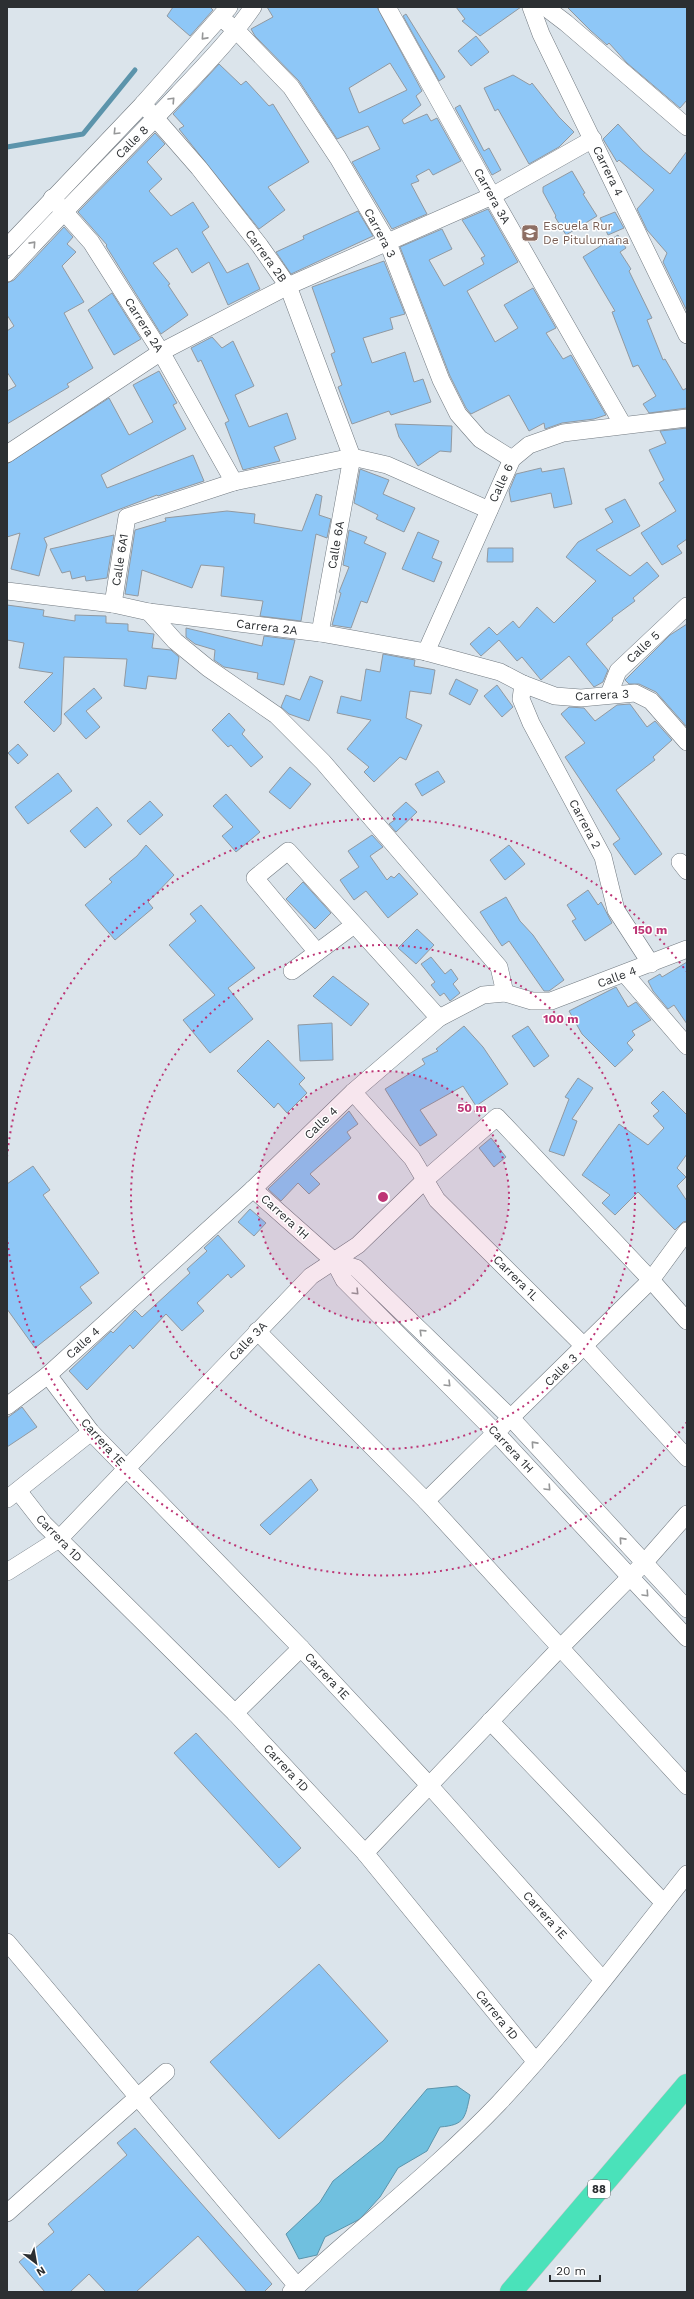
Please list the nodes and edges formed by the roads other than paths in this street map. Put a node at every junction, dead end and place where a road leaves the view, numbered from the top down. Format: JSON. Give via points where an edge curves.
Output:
{"nodes":[{"id":1,"x":253,"y":7,"type":"edge"},
{"id":2,"x":387,"y":7,"type":"edge"},
{"id":3,"x":531,"y":7,"type":"edge"},
{"id":4,"x":545,"y":7,"type":"edge"},
{"id":5,"x":225,"y":13,"type":"edge"},
{"id":6,"x":237,"y":31,"type":"junction"},
{"id":7,"x":143,"y":104,"type":"junction"},
{"id":8,"x":156,"y":117,"type":"junction"},
{"id":9,"x":687,"y":127,"type":"edge"},
{"id":10,"x":593,"y":139,"type":"junction"},
{"id":11,"x":492,"y":196,"type":"junction"},
{"id":12,"x":52,"y":198,"type":"junction"},
{"id":13,"x":64,"y":210,"type":"junction"},
{"id":14,"x":388,"y":243,"type":"junction"},
{"id":15,"x":7,"y":246,"type":"edge"},
{"id":16,"x":7,"y":273,"type":"edge"},
{"id":17,"x":288,"y":286,"type":"junction"},
{"id":18,"x":687,"y":335,"type":"edge"},
{"id":19,"x":161,"y":352,"type":"junction"},
{"id":20,"x":687,"y":418,"type":"edge"},
{"id":21,"x":623,"y":425,"type":"junction"},
{"id":22,"x":7,"y":454,"type":"edge"},
{"id":23,"x":352,"y":457,"type":"junction"},
{"id":24,"x":512,"y":459,"type":"junction"},
{"id":25,"x":234,"y":482,"type":"junction"},
{"id":26,"x":489,"y":510,"type":"junction"},
{"id":27,"x":7,"y":591,"type":"edge"},
{"id":28,"x":113,"y":604,"type":"junction"},
{"id":29,"x":687,"y":606,"type":"edge"},
{"id":30,"x":149,"y":612,"type":"junction"},
{"id":31,"x":320,"y":633,"type":"junction"},
{"id":32,"x":426,"y":652,"type":"junction"},
{"id":33,"x":523,"y":684,"type":"junction"},
{"id":34,"x":609,"y":694,"type":"junction"},
{"id":35,"x":687,"y":742,"type":"edge"},
{"id":36,"x":354,"y":925,"type":"junction"},
{"id":37,"x":687,"y":949,"type":"edge"},
{"id":38,"x":317,"y":952,"type":"junction"},
{"id":39,"x":651,"y":964,"type":"junction"},
{"id":40,"x":292,"y":971,"type":"dead end"},
{"id":41,"x":625,"y":974,"type":"junction"},
{"id":42,"x":505,"y":993,"type":"junction"},
{"id":43,"x":439,"y":1018,"type":"junction"},
{"id":44,"x":687,"y":1046,"type":"edge"},
{"id":45,"x":353,"y":1092,"type":"junction"},
{"id":46,"x":425,"y":1180,"type":"junction"},
{"id":47,"x":253,"y":1189,"type":"junction"},
{"id":48,"x":687,"y":1231,"type":"edge"},
{"id":49,"x":334,"y":1261,"type":"junction"},
{"id":50,"x":651,"y":1280,"type":"junction"},
{"id":51,"x":687,"y":1321,"type":"edge"},
{"id":52,"x":257,"y":1331,"type":"junction"},
{"id":53,"x":584,"y":1346,"type":"junction"},
{"id":54,"x":48,"y":1375,"type":"junction"},
{"id":55,"x":7,"y":1406,"type":"edge"},
{"id":56,"x":512,"y":1419,"type":"junction"},
{"id":57,"x":91,"y":1432,"type":"junction"},
{"id":58,"x":497,"y":1434,"type":"junction"},
{"id":59,"x":687,"y":1458,"type":"edge"},
{"id":60,"x":128,"y":1469,"type":"junction"},
{"id":61,"x":13,"y":1495,"type":"edge"},
{"id":62,"x":426,"y":1501,"type":"junction"},
{"id":63,"x":687,"y":1514,"type":"edge"},
{"id":64,"x":59,"y":1539,"type":"junction"},
{"id":65,"x":644,"y":1563,"type":"junction"},
{"id":66,"x":7,"y":1572,"type":"edge"},
{"id":67,"x":630,"y":1577,"type":"junction"},
{"id":68,"x":687,"y":1609,"type":"edge"},
{"id":69,"x":687,"y":1638,"type":"edge"},
{"id":70,"x":560,"y":1647,"type":"junction"},
{"id":71,"x":301,"y":1648,"type":"junction"},
{"id":72,"x":235,"y":1713,"type":"junction"},
{"id":73,"x":490,"y":1721,"type":"junction"},
{"id":74,"x":429,"y":1785,"type":"junction"},
{"id":75,"x":687,"y":1786,"type":"edge"},
{"id":76,"x":365,"y":1853,"type":"junction"},
{"id":77,"x":687,"y":1874,"type":"edge"},
{"id":78,"x":664,"y":1903,"type":"junction"},
{"id":79,"x":7,"y":1942,"type":"edge"},
{"id":80,"x":603,"y":1980,"type":"junction"},
{"id":81,"x":536,"y":2062,"type":"junction"},
{"id":82,"x":166,"y":2072,"type":"dead end"},
{"id":83,"x":687,"y":2085,"type":"edge"},
{"id":84,"x":137,"y":2098,"type":"junction"},
{"id":85,"x":7,"y":2213,"type":"edge"},
{"id":86,"x":294,"y":2289,"type":"edge"},
{"id":87,"x":511,"y":2292,"type":"edge"}],
"edges":[{"from":1,"to":6,"type":"street","name":"Calle 8"},
{"from":2,"to":11,"type":"street","name":"Carrera 3A"},
{"from":3,"to":10,"type":"street","name":"Carrera 4","via":[[541,34]]},
{"from":4,"to":9,"type":"street","via":[[566,22]]},
{"from":5,"to":6,"type":"street","name":"Carrera 3"},
{"from":5,"to":7,"type":"street","name":"Calle 8","one_way":true},
{"from":8,"to":6,"type":"street","name":"Calle 8","one_way":true},
{"from":6,"to":14,"type":"street","name":"Carrera 3","via":[[291,87],[338,158]]},
{"from":7,"to":8,"type":"street","name":"Carrera 2B"},
{"from":7,"to":12,"type":"street","name":"Calle 8","one_way":true},
{"from":8,"to":13,"type":"street","name":"Calle 8"},
{"from":8,"to":17,"type":"street","name":"Carrera 2B","via":[[242,222]]},
{"from":10,"to":11,"type":"street"},
{"from":10,"to":18,"type":"street","name":"Carrera 4"},
{"from":11,"to":14,"type":"street"},
{"from":11,"to":21,"type":"street","name":"Carrera 3A"},
{"from":12,"to":13,"type":"street","name":"Carrera 2A"},
{"from":12,"to":15,"type":"street","name":"Calle 8"},
{"from":16,"to":13,"type":"street","name":"Calle 8","one_way":true},
{"from":13,"to":19,"type":"street","name":"Carrera 2A","via":[[91,242]]},
{"from":14,"to":17,"type":"street"},
{"from":14,"to":24,"type":"street","name":"Carrera 3","via":[[441,380],[458,414],[480,439]]},
{"from":17,"to":19,"type":"street"},
{"from":17,"to":23,"type":"street","name":"Carrera 2B"},
{"from":19,"to":22,"type":"street"},
{"from":19,"to":25,"type":"street","name":"Carrera 2A"},
{"from":20,"to":21,"type":"street","name":"Calle 6"},
{"from":21,"to":24,"type":"street","name":"Calle 6","via":[[563,433],[529,445]]},
{"from":23,"to":25,"type":"street"},
{"from":23,"to":26,"type":"street","via":[[388,465]]},
{"from":23,"to":31,"type":"street","name":"Calle 6A"},
{"from":24,"to":26,"type":"street","name":"Calle 6"},
{"from":25,"to":28,"type":"street","name":"Calle 6A1","via":[[127,517]]},
{"from":26,"to":32,"type":"street","name":"Calle 6"},
{"from":27,"to":28,"type":"street","name":"Carrera 2A"},
{"from":28,"to":30,"type":"street","name":"Carrera 2A"},
{"from":29,"to":34,"type":"street","name":"Calle 5","via":[[618,671]]},
{"from":30,"to":31,"type":"street","name":"Carrera 2A"},
{"from":30,"to":42,"type":"street","via":[[175,641],[208,668],[276,715],[323,762],[500,967]]},
{"from":31,"to":32,"type":"street","name":"Carrera 2A"},
{"from":32,"to":33,"type":"street","name":"Carrera 2A","via":[[500,672]]},
{"from":33,"to":34,"type":"street","name":"Carrera 3","via":[[555,696],[581,698]]},
{"from":33,"to":39,"type":"street","name":"Carrera 2","via":[[521,699],[531,723],[603,857],[616,910]]},
{"from":34,"to":35,"type":"street","name":"Carrera 3","via":[[635,693],[651,701]]},
{"from":36,"to":38,"type":"street"},
{"from":36,"to":38,"type":"street","via":[[288,851],[254,878]]},
{"from":36,"to":43,"type":"street"},
{"from":37,"to":39,"type":"street","name":"Calle 4"},
{"from":38,"to":40,"type":"street"},
{"from":39,"to":41,"type":"street","name":"Calle 4"},
{"from":41,"to":42,"type":"street","name":"Calle 4","via":[[550,1001],[532,1001]]},
{"from":41,"to":44,"type":"street"},
{"from":42,"to":43,"type":"street","name":"Calle 4","via":[[483,995]]},
{"from":43,"to":45,"type":"street","name":"Calle 4"},
{"from":45,"to":46,"type":"street","name":"Carrera 1L","via":[[412,1158]]},
{"from":45,"to":47,"type":"street","name":"Calle 4"},
{"from":46,"to":49,"type":"street","name":"Calle 3A","via":[[358,1245]]},
{"from":46,"to":50,"type":"street","name":"Calle 3A","via":[[497,1117]]},
{"from":46,"to":53,"type":"street","name":"Carrera 1L","via":[[438,1200]]},
{"from":47,"to":49,"type":"street","name":"Carrera 1H"},
{"from":47,"to":54,"type":"street","name":"Calle 4"},
{"from":48,"to":50,"type":"street","name":"Calle 3"},
{"from":49,"to":52,"type":"street","name":"Calle 3A","via":[[311,1276]]},
{"from":56,"to":49,"type":"street","name":"Carrera 1H","one_way":true,"via":[[356,1268]]},
{"from":49,"to":58,"type":"street","name":"Carrera 1H","one_way":true,"via":[[344,1280]]},
{"from":50,"to":51,"type":"street"},
{"from":50,"to":53,"type":"street","name":"Calle 3"},
{"from":52,"to":60,"type":"street","name":"Calle 3A"},
{"from":52,"to":62,"type":"street"},
{"from":53,"to":56,"type":"street","name":"Calle 3"},
{"from":53,"to":59,"type":"street","name":"Carrera 1L"},
{"from":54,"to":55,"type":"street","name":"Calle 4"},
{"from":54,"to":57,"type":"street","name":"Carrera 1E"},
{"from":56,"to":58,"type":"street","name":"Calle 3"},
{"from":65,"to":56,"type":"street","name":"Carrera 1H","one_way":true},
{"from":57,"to":60,"type":"street","name":"Carrera 1E"},
{"from":57,"to":61,"type":"street"},
{"from":58,"to":62,"type":"street","name":"Calle 3"},
{"from":58,"to":67,"type":"street","name":"Carrera 1H","one_way":true},
{"from":60,"to":64,"type":"street","name":"Calle 3A"},
{"from":60,"to":71,"type":"street","name":"Carrera 1E"},
{"from":61,"to":64,"type":"street","name":"Carrera 1D"},
{"from":62,"to":70,"type":"street"},
{"from":63,"to":65,"type":"street"},
{"from":64,"to":66,"type":"street","name":"Calle 3A"},
{"from":64,"to":72,"type":"street","name":"Carrera 1D"},
{"from":65,"to":67,"type":"street"},
{"from":65,"to":68,"type":"street","name":"Carrera 1H"},
{"from":67,"to":69,"type":"street","name":"Carrera 1H","one_way":true},
{"from":67,"to":70,"type":"street"},
{"from":70,"to":73,"type":"street"},
{"from":70,"to":75,"type":"street"},
{"from":71,"to":72,"type":"street"},
{"from":71,"to":74,"type":"street","name":"Carrera 1E"},
{"from":72,"to":76,"type":"street","name":"Carrera 1D"},
{"from":73,"to":74,"type":"street"},
{"from":73,"to":78,"type":"street"},
{"from":74,"to":76,"type":"street"},
{"from":74,"to":80,"type":"street","name":"Carrera 1E"},
{"from":76,"to":81,"type":"street","name":"Carrera 1D"},
{"from":77,"to":78,"type":"street"},
{"from":78,"to":80,"type":"street"},
{"from":79,"to":84,"type":"street"},
{"from":80,"to":81,"type":"street"},
{"from":81,"to":86,"type":"street","via":[[498,2104],[398,2199]]},
{"from":82,"to":84,"type":"street"},
{"from":83,"to":87,"type":"highway","number":"88"},
{"from":84,"to":85,"type":"street"},
{"from":84,"to":86,"type":"street"}]}
